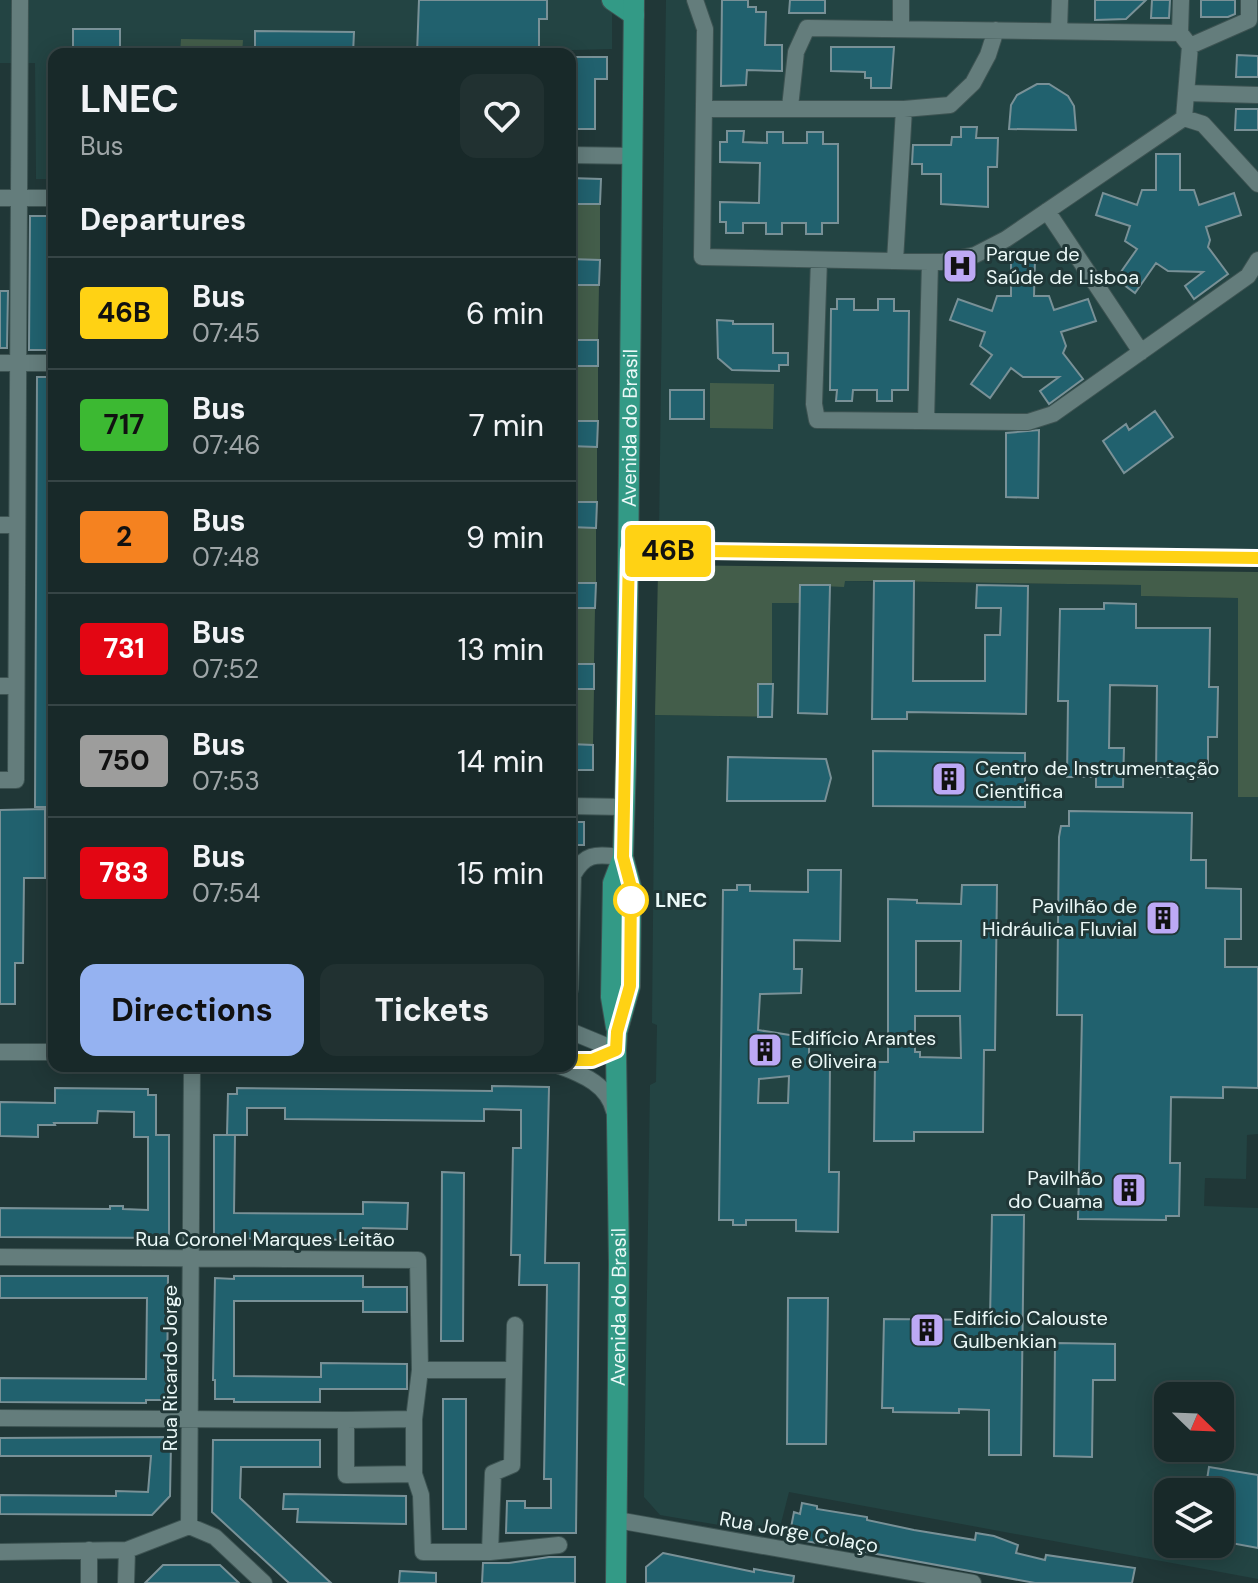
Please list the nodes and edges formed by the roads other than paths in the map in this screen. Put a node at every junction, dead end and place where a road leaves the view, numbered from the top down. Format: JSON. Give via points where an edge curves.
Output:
{"nodes":[{"id":1,"x":20,"y":0,"type":"edge"},
{"id":2,"x":612,"y":0,"type":"edge"},
{"id":3,"x":695,"y":0,"type":"edge"},
{"id":4,"x":901,"y":0,"type":"edge"},
{"id":5,"x":1060,"y":0,"type":"edge"},
{"id":6,"x":1181,"y":0,"type":"edge"},
{"id":7,"x":1249,"y":0,"type":"edge"},
{"id":8,"x":634,"y":8,"type":"edge"},
{"id":9,"x":901,"y":29,"type":"junction"},
{"id":10,"x":996,"y":30,"type":"junction"},
{"id":11,"x":1059,"y":31,"type":"junction"},
{"id":12,"x":1185,"y":40,"type":"junction"},
{"id":13,"x":1186,"y":93,"type":"junction"},
{"id":14,"x":1258,"y":95,"type":"edge"},
{"id":15,"x":790,"y":107,"type":"junction"},
{"id":16,"x":704,"y":109,"type":"junction"},
{"id":17,"x":904,"y":109,"type":"junction"},
{"id":18,"x":1184,"y":118,"type":"junction"},
{"id":19,"x":576,"y":155,"type":"edge"},
{"id":20,"x":634,"y":156,"type":"junction"},
{"id":21,"x":1258,"y":184,"type":"edge"},
{"id":22,"x":0,"y":198,"type":"edge"},
{"id":23,"x":19,"y":198,"type":"junction"},
{"id":24,"x":48,"y":198,"type":"edge"},
{"id":25,"x":1047,"y":211,"type":"junction"},
{"id":26,"x":819,"y":260,"type":"junction"},
{"id":27,"x":1258,"y":260,"type":"edge"},
{"id":28,"x":895,"y":261,"type":"junction"},
{"id":29,"x":930,"y":262,"type":"junction"},
{"id":30,"x":1253,"y":283,"type":"edge"},
{"id":31,"x":1141,"y":352,"type":"junction"},
{"id":32,"x":0,"y":363,"type":"edge"},
{"id":33,"x":18,"y":363,"type":"junction"},
{"id":34,"x":48,"y":363,"type":"edge"},
{"id":35,"x":926,"y":421,"type":"junction"},
{"id":36,"x":8,"y":525,"type":"edge"},
{"id":37,"x":629,"y":550,"type":"junction"},
{"id":38,"x":1258,"y":558,"type":"edge"},
{"id":39,"x":8,"y":686,"type":"edge"},
{"id":40,"x":8,"y":780,"type":"edge"},
{"id":41,"x":576,"y":806,"type":"edge"},
{"id":42,"x":624,"y":807,"type":"junction"},
{"id":43,"x":623,"y":857,"type":"junction"},
{"id":44,"x":576,"y":869,"type":"edge"},
{"id":45,"x":578,"y":1040,"type":"edge"},
{"id":46,"x":616,"y":1041,"type":"junction"},
{"id":47,"x":0,"y":1052,"type":"edge"},
{"id":48,"x":48,"y":1052,"type":"edge"},
{"id":49,"x":576,"y":1060,"type":"edge"},
{"id":50,"x":192,"y":1072,"type":"edge"},
{"id":51,"x":572,"y":1072,"type":"edge"},
{"id":52,"x":615,"y":1117,"type":"junction"},
{"id":53,"x":0,"y":1257,"type":"edge"},
{"id":54,"x":190,"y":1258,"type":"junction"},
{"id":55,"x":515,"y":1325,"type":"dead end"},
{"id":56,"x":420,"y":1370,"type":"junction"},
{"id":57,"x":513,"y":1370,"type":"junction"},
{"id":58,"x":0,"y":1418,"type":"edge"},
{"id":59,"x":189,"y":1419,"type":"junction"},
{"id":60,"x":414,"y":1419,"type":"junction"},
{"id":61,"x":346,"y":1420,"type":"junction"},
{"id":62,"x":414,"y":1474,"type":"junction"},
{"id":63,"x":617,"y":1520,"type":"junction"},
{"id":64,"x":189,"y":1526,"type":"junction"},
{"id":65,"x":559,"y":1545,"type":"dead end"},
{"id":66,"x":89,"y":1550,"type":"junction"},
{"id":67,"x":127,"y":1550,"type":"junction"},
{"id":68,"x":0,"y":1552,"type":"edge"},
{"id":69,"x":490,"y":1552,"type":"junction"},
{"id":70,"x":89,"y":1583,"type":"edge"},
{"id":71,"x":126,"y":1583,"type":"edge"},
{"id":72,"x":264,"y":1583,"type":"edge"},
{"id":73,"x":616,"y":1583,"type":"edge"},
{"id":74,"x":973,"y":1583,"type":"edge"}],
"edges":[{"from":1,"to":23,"type":"street"},
{"from":2,"to":8,"type":"main road"},
{"from":3,"to":16,"type":"street","via":[[705,29]]},
{"from":4,"to":9,"type":"street"},
{"from":5,"to":11,"type":"street"},
{"from":6,"to":12,"type":"street"},
{"from":7,"to":12,"type":"street","via":[[1249,20]]},
{"from":8,"to":20,"type":"main road","name":"Avenida do Brasil"},
{"from":9,"to":10,"type":"street"},
{"from":9,"to":15,"type":"street","via":[[807,28],[796,52]]},
{"from":10,"to":11,"type":"street"},
{"from":10,"to":17,"type":"street","via":[[973,83],[950,105]]},
{"from":11,"to":12,"type":"street"},
{"from":12,"to":13,"type":"street"},
{"from":13,"to":14,"type":"street"},
{"from":13,"to":18,"type":"street"},
{"from":15,"to":16,"type":"street"},
{"from":15,"to":17,"type":"street"},
{"from":16,"to":26,"type":"street","via":[[702,257]]},
{"from":17,"to":28,"type":"street"},
{"from":18,"to":21,"type":"street","via":[[1203,124]]},
{"from":18,"to":25,"type":"street"},
{"from":19,"to":20,"type":"street"},
{"from":20,"to":37,"type":"main road","name":"Avenida do Brasil"},
{"from":22,"to":23,"type":"street"},
{"from":23,"to":24,"type":"street"},
{"from":23,"to":33,"type":"street"},
{"from":25,"to":29,"type":"street","via":[[975,255]]},
{"from":25,"to":31,"type":"street"},
{"from":26,"to":28,"type":"street"},
{"from":26,"to":35,"type":"street","via":[[817,420]]},
{"from":27,"to":30,"type":"street"},
{"from":28,"to":29,"type":"street"},
{"from":29,"to":35,"type":"street"},
{"from":30,"to":31,"type":"street"},
{"from":31,"to":35,"type":"street","via":[[1053,414],[1028,422]]},
{"from":32,"to":33,"type":"street"},
{"from":33,"to":34,"type":"street"},
{"from":33,"to":36,"type":"street"},
{"from":36,"to":39,"type":"street"},
{"from":37,"to":38,"type":"street"},
{"from":37,"to":42,"type":"main road","name":"Avenida do Brasil"},
{"from":39,"to":40,"type":"street"},
{"from":41,"to":42,"type":"street"},
{"from":42,"to":43,"type":"main road","name":"Avenida do Brasil"},
{"from":43,"to":44,"type":"street","via":[[595,855]]},
{"from":43,"to":46,"type":"main road","name":"Avenida do Brasil","via":[[631,887],[630,986]]},
{"from":45,"to":46,"type":"street"},
{"from":46,"to":49,"type":"street","via":[[592,1060]]},
{"from":46,"to":52,"type":"main road","name":"Avenida do Brasil"},
{"from":47,"to":48,"type":"street"},
{"from":50,"to":54,"type":"street","name":"Rua Ricardo Jorge"},
{"from":51,"to":52,"type":"street","via":[[601,1086]]},
{"from":52,"to":63,"type":"main road","name":"Avenida do Brasil"},
{"from":53,"to":54,"type":"street","name":"Rua Coronel Marques Leitão"},
{"from":54,"to":56,"type":"street","name":"Rua Coronel Marques Leitão","via":[[418,1260]]},
{"from":54,"to":59,"type":"street","name":"Rua Ricardo Jorge"},
{"from":55,"to":57,"type":"street"},
{"from":56,"to":57,"type":"street"},
{"from":56,"to":60,"type":"street","name":"Rua Coronel Marques Leitão"},
{"from":57,"to":69,"type":"street","via":[[512,1465],[493,1473]]},
{"from":58,"to":59,"type":"street"},
{"from":59,"to":61,"type":"street"},
{"from":59,"to":64,"type":"street","name":"Rua Ricardo Jorge"},
{"from":60,"to":61,"type":"street"},
{"from":60,"to":62,"type":"street","name":"Rua Coronel Marques Leitão"},
{"from":61,"to":62,"type":"street","via":[[346,1475]]},
{"from":62,"to":69,"type":"street","name":"Rua Coronel Marques Leitão","via":[[421,1495],[423,1552]]},
{"from":63,"to":73,"type":"main road","name":"Avenida do Brasil"},
{"from":63,"to":74,"type":"street","name":"Rua Jorge Colaço"},
{"from":64,"to":67,"type":"street"},
{"from":64,"to":72,"type":"street","via":[[215,1537]]},
{"from":65,"to":69,"type":"street"},
{"from":66,"to":67,"type":"street"},
{"from":66,"to":68,"type":"street"},
{"from":66,"to":70,"type":"street"},
{"from":67,"to":71,"type":"street"}]}
